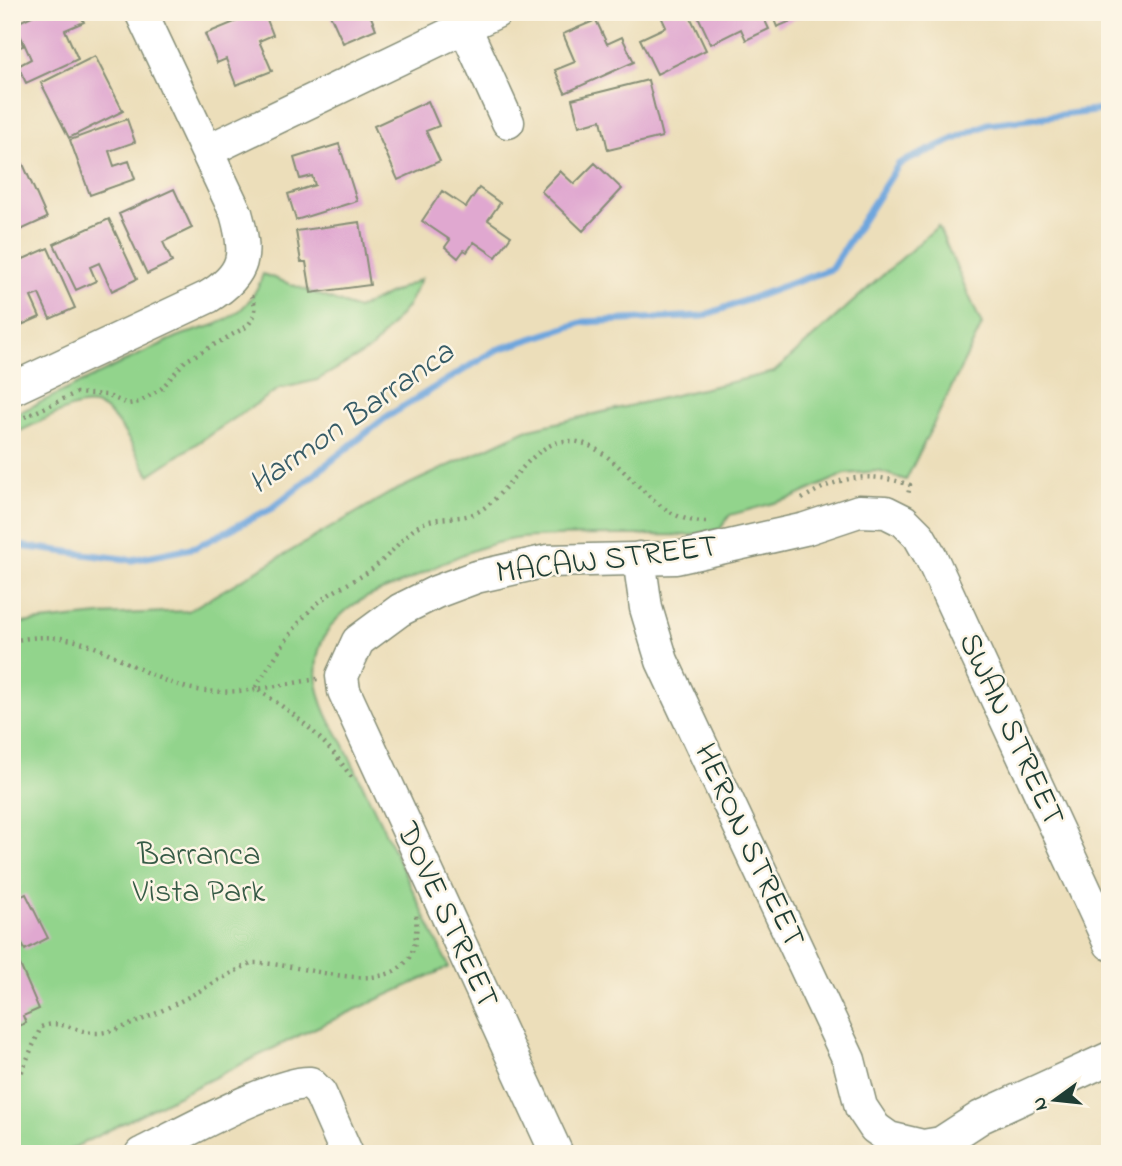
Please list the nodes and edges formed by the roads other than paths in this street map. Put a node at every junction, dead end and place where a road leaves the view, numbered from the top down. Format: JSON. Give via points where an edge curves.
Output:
{"nodes":[{"id":1,"x":141,"y":12,"type":"edge"},
{"id":2,"x":496,"y":12,"type":"edge"},
{"id":3,"x":461,"y":20,"type":"edge"},
{"id":4,"x":508,"y":122,"type":"dead end"},
{"id":5,"x":207,"y":151,"type":"junction"},
{"id":6,"x":12,"y":389,"type":"edge"},
{"id":7,"x":904,"y":522,"type":"joint"},
{"id":8,"x":639,"y":558,"type":"junction"},
{"id":9,"x":342,"y":676,"type":"joint"},
{"id":10,"x":1110,"y":944,"type":"edge"},
{"id":11,"x":1110,"y":1058,"type":"edge"},
{"id":12,"x":141,"y":1154,"type":"edge"},
{"id":13,"x":347,"y":1154,"type":"edge"},
{"id":14,"x":557,"y":1154,"type":"edge"}],
"edges":[{"from":1,"to":5,"type":"street"},
{"from":2,"to":3,"type":"street"},
{"from":3,"to":4,"type":"street"},
{"from":3,"to":5,"type":"street"},
{"from":5,"to":6,"type":"street","via":[[240,230],[243,253],[236,276],[208,298]]},
{"from":7,"to":8,"type":"street","name":"MACAW STREET","via":[[886,512],[859,511],[805,529],[676,558]]},
{"from":7,"to":10,"type":"street","name":"SWAN STREET","via":[[919,536],[930,557]]},
{"from":8,"to":9,"type":"street","name":"MACAW STREET","via":[[547,561],[476,576],[400,610],[358,641]]},
{"from":8,"to":11,"type":"street","name":"HERON STREET","via":[[646,608],[662,661],[849,1060],[861,1107],[876,1128],[906,1144],[942,1143],[981,1117]]},
{"from":9,"to":14,"type":"street","name":"DOVE STREET","via":[[349,708]]},
{"from":12,"to":13,"type":"street","via":[[299,1082],[310,1083],[320,1093]]}]}
